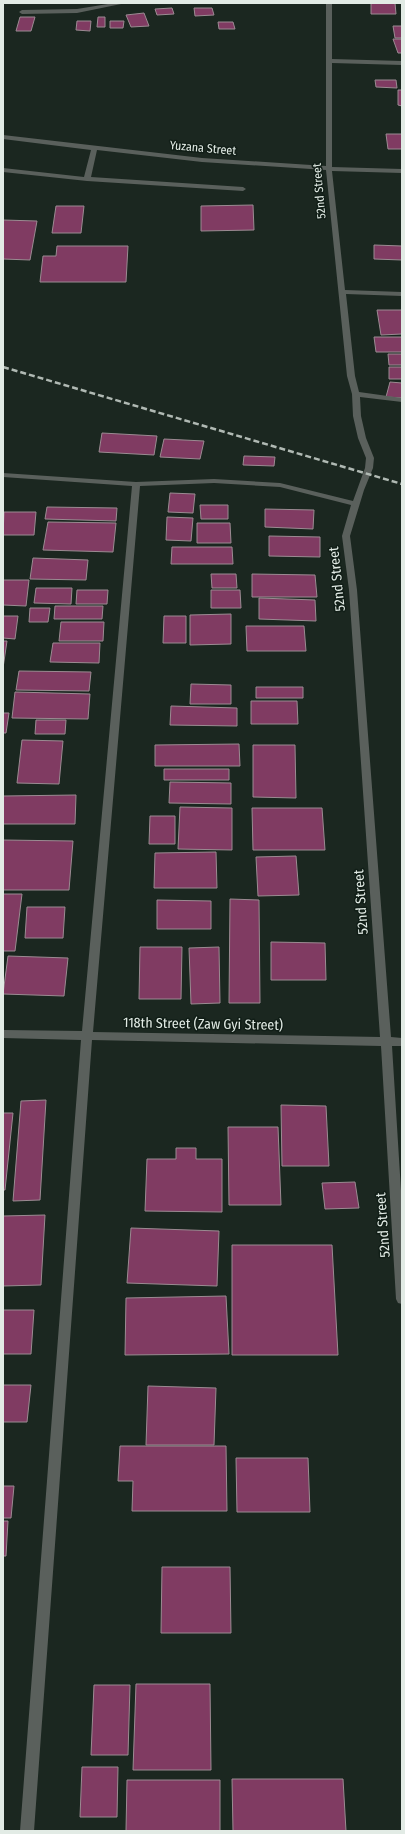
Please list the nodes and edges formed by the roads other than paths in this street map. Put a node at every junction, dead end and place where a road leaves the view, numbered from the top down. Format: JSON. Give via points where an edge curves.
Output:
{"nodes":[{"id":1,"x":123,"y":3,"type":"edge"},
{"id":2,"x":329,"y":3,"type":"edge"},
{"id":3,"x":22,"y":12,"type":"dead end"},
{"id":4,"x":328,"y":61,"type":"junction"},
{"id":5,"x":402,"y":62,"type":"edge"},
{"id":6,"x":3,"y":137,"type":"edge"},
{"id":7,"x":94,"y":148,"type":"junction"},
{"id":8,"x":3,"y":170,"type":"edge"},
{"id":9,"x":329,"y":170,"type":"junction"},
{"id":10,"x":402,"y":171,"type":"edge"},
{"id":11,"x":87,"y":179,"type":"junction"},
{"id":12,"x":243,"y":189,"type":"dead end"},
{"id":13,"x":342,"y":292,"type":"junction"},
{"id":14,"x":402,"y":294,"type":"edge"},
{"id":15,"x":356,"y":394,"type":"junction"},
{"id":16,"x":402,"y":400,"type":"edge"},
{"id":17,"x":3,"y":475,"type":"edge"},
{"id":18,"x":136,"y":484,"type":"junction"},
{"id":19,"x":355,"y":504,"type":"junction"},
{"id":20,"x":3,"y":1034,"type":"edge"},
{"id":21,"x":87,"y":1035,"type":"junction"},
{"id":22,"x":386,"y":1042,"type":"junction"},
{"id":23,"x":402,"y":1042,"type":"edge"},
{"id":24,"x":402,"y":1299,"type":"edge"},
{"id":25,"x":27,"y":1831,"type":"edge"}],
"edges":[{"from":1,"to":3,"type":"street","via":[[77,11]]},
{"from":2,"to":4,"type":"street","name":"52nd Street"},
{"from":4,"to":5,"type":"street"},
{"from":4,"to":9,"type":"street","name":"52nd Street"},
{"from":6,"to":7,"type":"street","name":"Yuzana Street"},
{"from":7,"to":9,"type":"street","name":"Yuzana Street"},
{"from":7,"to":11,"type":"street"},
{"from":8,"to":11,"type":"street"},
{"from":9,"to":10,"type":"street","name":"Yuzana Street"},
{"from":9,"to":13,"type":"street","name":"52nd Street"},
{"from":11,"to":12,"type":"street"},
{"from":13,"to":14,"type":"street"},
{"from":13,"to":15,"type":"street","name":"52nd Street","via":[[351,376]]},
{"from":15,"to":16,"type":"street"},
{"from":15,"to":19,"type":"street","name":"52nd Street","via":[[357,416],[370,458],[369,468]]},
{"from":17,"to":18,"type":"street"},
{"from":18,"to":19,"type":"street","via":[[214,481],[280,485]]},
{"from":18,"to":21,"type":"street"},
{"from":19,"to":22,"type":"street","name":"52nd Street","via":[[346,536],[353,590]]},
{"from":20,"to":21,"type":"street","name":"118th Street (Zaw Gyi Street)"},
{"from":21,"to":22,"type":"street","name":"118th Street (Zaw Gyi Street)"},
{"from":21,"to":25,"type":"street"},
{"from":22,"to":23,"type":"street","name":"118th Street (Zaw Gyi Street)"},
{"from":22,"to":24,"type":"street","name":"52nd Street"}]}
